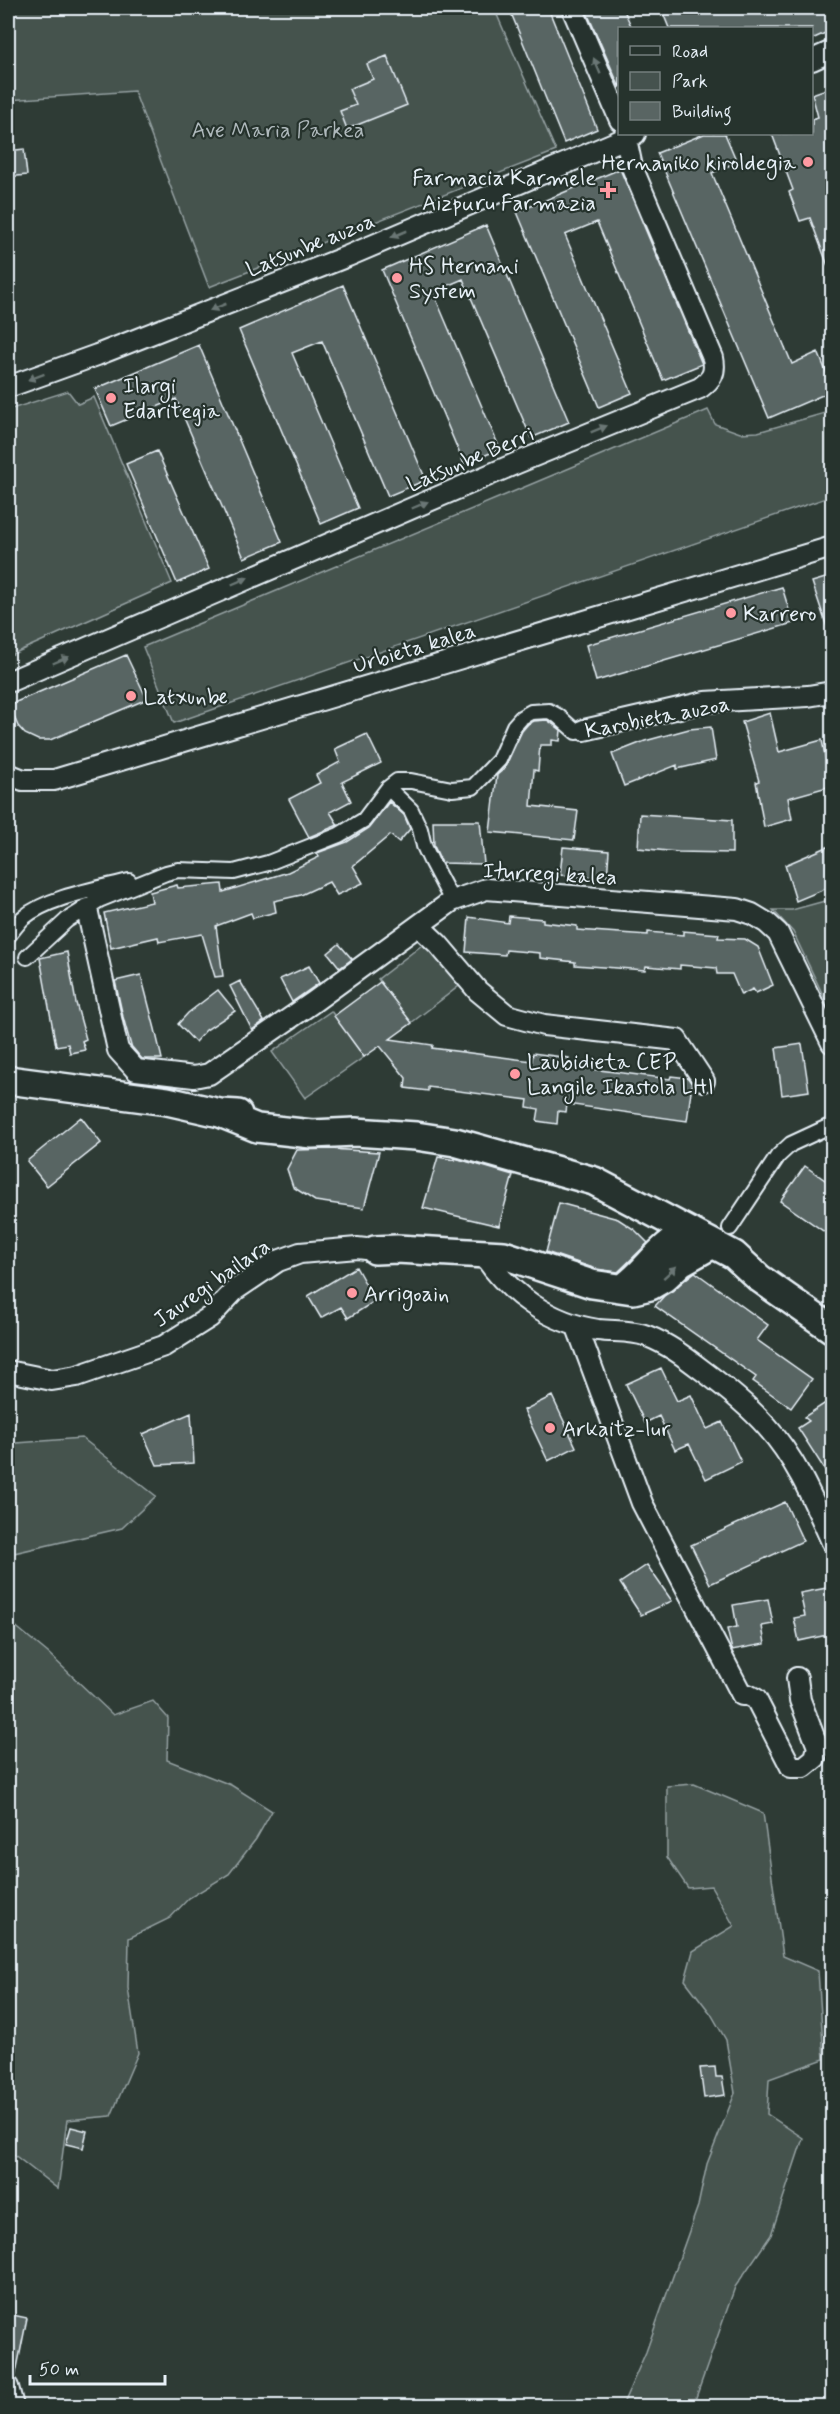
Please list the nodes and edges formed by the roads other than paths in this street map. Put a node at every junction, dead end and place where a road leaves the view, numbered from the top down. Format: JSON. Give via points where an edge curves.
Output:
{"nodes":[{"id":1,"x":572,"y":8,"type":"edge"},
{"id":2,"x":832,"y":51,"type":"edge"},
{"id":3,"x":813,"y":60,"type":"edge"},
{"id":4,"x":618,"y":111,"type":"edge"},
{"id":5,"x":618,"y":135,"type":"edge"},
{"id":6,"x":628,"y":135,"type":"edge"},
{"id":7,"x":8,"y":387,"type":"edge"},
{"id":8,"x":832,"y":547,"type":"edge"},
{"id":9,"x":8,"y":682,"type":"edge"},
{"id":10,"x":832,"y":692,"type":"edge"},
{"id":11,"x":584,"y":730,"type":"joint"},
{"id":12,"x":8,"y":774,"type":"edge"},
{"id":13,"x":388,"y":788,"type":"junction"},
{"id":14,"x":166,"y":873,"type":"junction"},
{"id":15,"x":449,"y":895,"type":"junction"},
{"id":16,"x":87,"y":909,"type":"junction"},
{"id":17,"x":419,"y":926,"type":"junction"},
{"id":18,"x":8,"y":936,"type":"edge"},
{"id":19,"x":27,"y":957,"type":"dead end"},
{"id":20,"x":832,"y":1043,"type":"edge"},
{"id":21,"x":8,"y":1080,"type":"edge"},
{"id":22,"x":704,"y":1081,"type":"dead end"},
{"id":23,"x":832,"y":1125,"type":"edge"},
{"id":24,"x":645,"y":1207,"type":"junction"},
{"id":25,"x":717,"y":1240,"type":"junction"},
{"id":26,"x":375,"y":1250,"type":"joint"},
{"id":27,"x":483,"y":1254,"type":"junction"},
{"id":28,"x":656,"y":1255,"type":"junction"},
{"id":29,"x":622,"y":1289,"type":"junction"},
{"id":30,"x":832,"y":1313,"type":"edge"},
{"id":31,"x":577,"y":1327,"type":"junction"},
{"id":32,"x":832,"y":1329,"type":"edge"},
{"id":33,"x":8,"y":1371,"type":"edge"},
{"id":34,"x":832,"y":1542,"type":"edge"},
{"id":35,"x":797,"y":1678,"type":"dead end"},
{"id":36,"x":8,"y":2387,"type":"edge"},
{"id":37,"x":13,"y":2406,"type":"edge"}],
"edges":[{"from":4,"to":1,"type":"street","one_way":true},
{"from":2,"to":3,"type":"street"},
{"from":5,"to":7,"type":"street","name":"Latsunbe auzoa","one_way":true,"via":[[348,256]]},
{"from":9,"to":6,"type":"street","name":"Latsunbe Berri","one_way":true,"via":[[710,381],[716,370],[713,358],[632,167]]},
{"from":8,"to":12,"type":"street","name":"Urbieta kalea","via":[[54,780],[23,780]]},
{"from":10,"to":11,"type":"street","name":"Karobieta auzoa","via":[[705,702]]},
{"from":11,"to":13,"type":"street","name":"Karobieta auzoa","via":[[576,732],[549,711],[531,712],[514,726],[499,760],[473,787],[452,789],[397,781]]},
{"from":13,"to":14,"type":"street","via":[[364,820],[339,835],[268,863],[234,872]]},
{"from":13,"to":15,"type":"street","via":[[411,810]]},
{"from":14,"to":16,"type":"street","via":[[99,900]]},
{"from":14,"to":18,"type":"street","via":[[84,892],[40,908],[24,918]]},
{"from":15,"to":17,"type":"street","name":"Iturregi kalea"},
{"from":15,"to":20,"type":"street","name":"Iturregi kalea","via":[[486,889],[737,909],[752,914],[767,923],[784,942]]},
{"from":16,"to":17,"type":"street","name":"Iturregi kalea","via":[[118,1050],[136,1070],[194,1077],[210,1074]]},
{"from":16,"to":19,"type":"street","via":[[67,920]]},
{"from":17,"to":22,"type":"street","via":[[478,990],[507,1015],[544,1025],[677,1040]]},
{"from":21,"to":24,"type":"main road","via":[[355,1132],[455,1142],[594,1181]]},
{"from":23,"to":25,"type":"street","via":[[791,1144],[778,1156]]},
{"from":24,"to":25,"type":"main road"},
{"from":24,"to":28,"type":"main road","via":[[653,1221]]},
{"from":25,"to":28,"type":"main road","via":[[671,1242]]},
{"from":29,"to":25,"type":"main road","one_way":true,"via":[[650,1286]]},
{"from":25,"to":30,"type":"main road","via":[[765,1265]]},
{"from":25,"to":32,"type":"main road","via":[[759,1278]]},
{"from":26,"to":27,"type":"main road"},
{"from":26,"to":33,"type":"street","name":"Jauregi bailara","via":[[300,1253],[278,1261],[235,1290],[210,1317],[164,1346],[77,1376],[52,1380]]},
{"from":27,"to":29,"type":"main road","via":[[504,1255],[591,1284]]},
{"from":27,"to":31,"type":"street","via":[[514,1292]]},
{"from":28,"to":29,"type":"main road"},
{"from":31,"to":34,"type":"street","via":[[650,1337],[675,1350],[746,1404],[769,1428],[805,1482]]},
{"from":31,"to":35,"type":"street","via":[[642,1503],[742,1695],[756,1699],[791,1767],[804,1767],[816,1758],[818,1747],[800,1700]]},
{"from":36,"to":37,"type":"street"}]}
